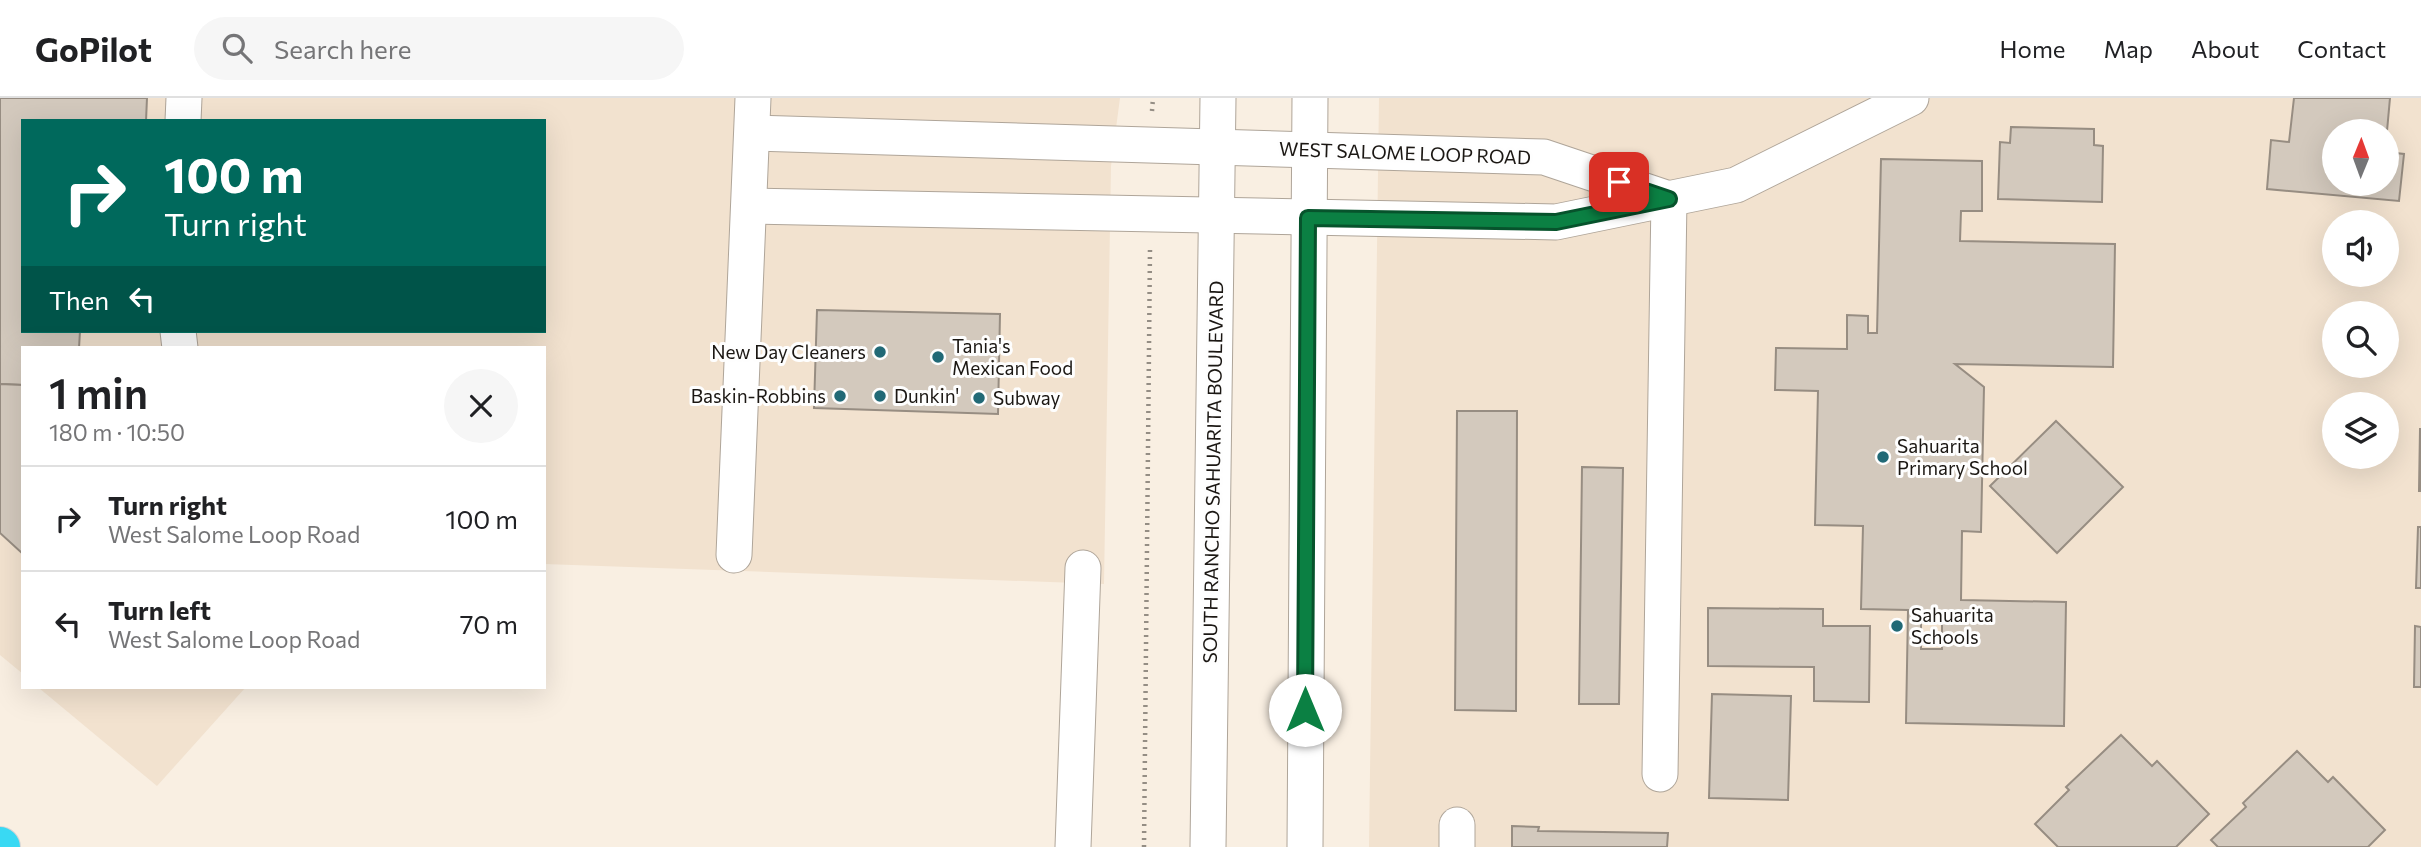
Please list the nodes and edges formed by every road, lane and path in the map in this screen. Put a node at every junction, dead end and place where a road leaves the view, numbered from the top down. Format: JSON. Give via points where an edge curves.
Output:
{"nodes":[{"id":1,"x":184,"y":98,"type":"edge"},
{"id":2,"x":753,"y":98,"type":"edge"},
{"id":3,"x":1153,"y":98,"type":"edge"},
{"id":4,"x":1218,"y":98,"type":"edge"},
{"id":5,"x":1310,"y":98,"type":"edge"},
{"id":6,"x":1911,"y":98,"type":"edge"},
{"id":7,"x":183,"y":119,"type":"edge"},
{"id":8,"x":753,"y":134,"type":"junction"},
{"id":9,"x":1152,"y":144,"type":"junction"},
{"id":10,"x":1218,"y":147,"type":"junction"},
{"id":11,"x":1309,"y":149,"type":"junction"},
{"id":12,"x":1669,"y":199,"type":"junction"},
{"id":13,"x":751,"y":206,"type":"junction"},
{"id":14,"x":1151,"y":214,"type":"junction"},
{"id":15,"x":1217,"y":216,"type":"junction"},
{"id":16,"x":1308,"y":218,"type":"junction"},
{"id":17,"x":734,"y":555,"type":"dead end"},
{"id":18,"x":1083,"y":568,"type":"dead end"},
{"id":19,"x":1660,"y":775,"type":"dead end"},
{"id":20,"x":1073,"y":847,"type":"edge"},
{"id":21,"x":1144,"y":847,"type":"edge"},
{"id":22,"x":1208,"y":847,"type":"edge"},
{"id":23,"x":1305,"y":847,"type":"edge"}],
"edges":[{"from":1,"to":7,"type":"street"},
{"from":2,"to":8,"type":"street"},
{"from":3,"to":9,"type":"path"},
{"from":4,"to":10,"type":"street","name":"SOUTH RANCHO SAHUARITA BOULEVARD"},
{"from":5,"to":11,"type":"street"},
{"from":6,"to":12,"type":"street","via":[[1735,185]]},
{"from":8,"to":9,"type":"street","name":"WEST SALOME LOOP ROAD"},
{"from":8,"to":13,"type":"street"},
{"from":9,"to":10,"type":"street","name":"WEST SALOME LOOP ROAD"},
{"from":10,"to":11,"type":"street","name":"WEST SALOME LOOP ROAD"},
{"from":10,"to":15,"type":"street","name":"SOUTH RANCHO SAHUARITA BOULEVARD"},
{"from":11,"to":12,"type":"street","name":"WEST SALOME LOOP ROAD","via":[[1544,157]]},
{"from":11,"to":16,"type":"street"},
{"from":12,"to":16,"type":"street","via":[[1556,222]]},
{"from":12,"to":19,"type":"street"},
{"from":13,"to":14,"type":"street"},
{"from":13,"to":17,"type":"street"},
{"from":14,"to":15,"type":"street"},
{"from":14,"to":21,"type":"path"},
{"from":15,"to":16,"type":"street"},
{"from":15,"to":22,"type":"street","name":"SOUTH RANCHO SAHUARITA BOULEVARD"},
{"from":16,"to":23,"type":"street"},
{"from":18,"to":20,"type":"street"}]}
